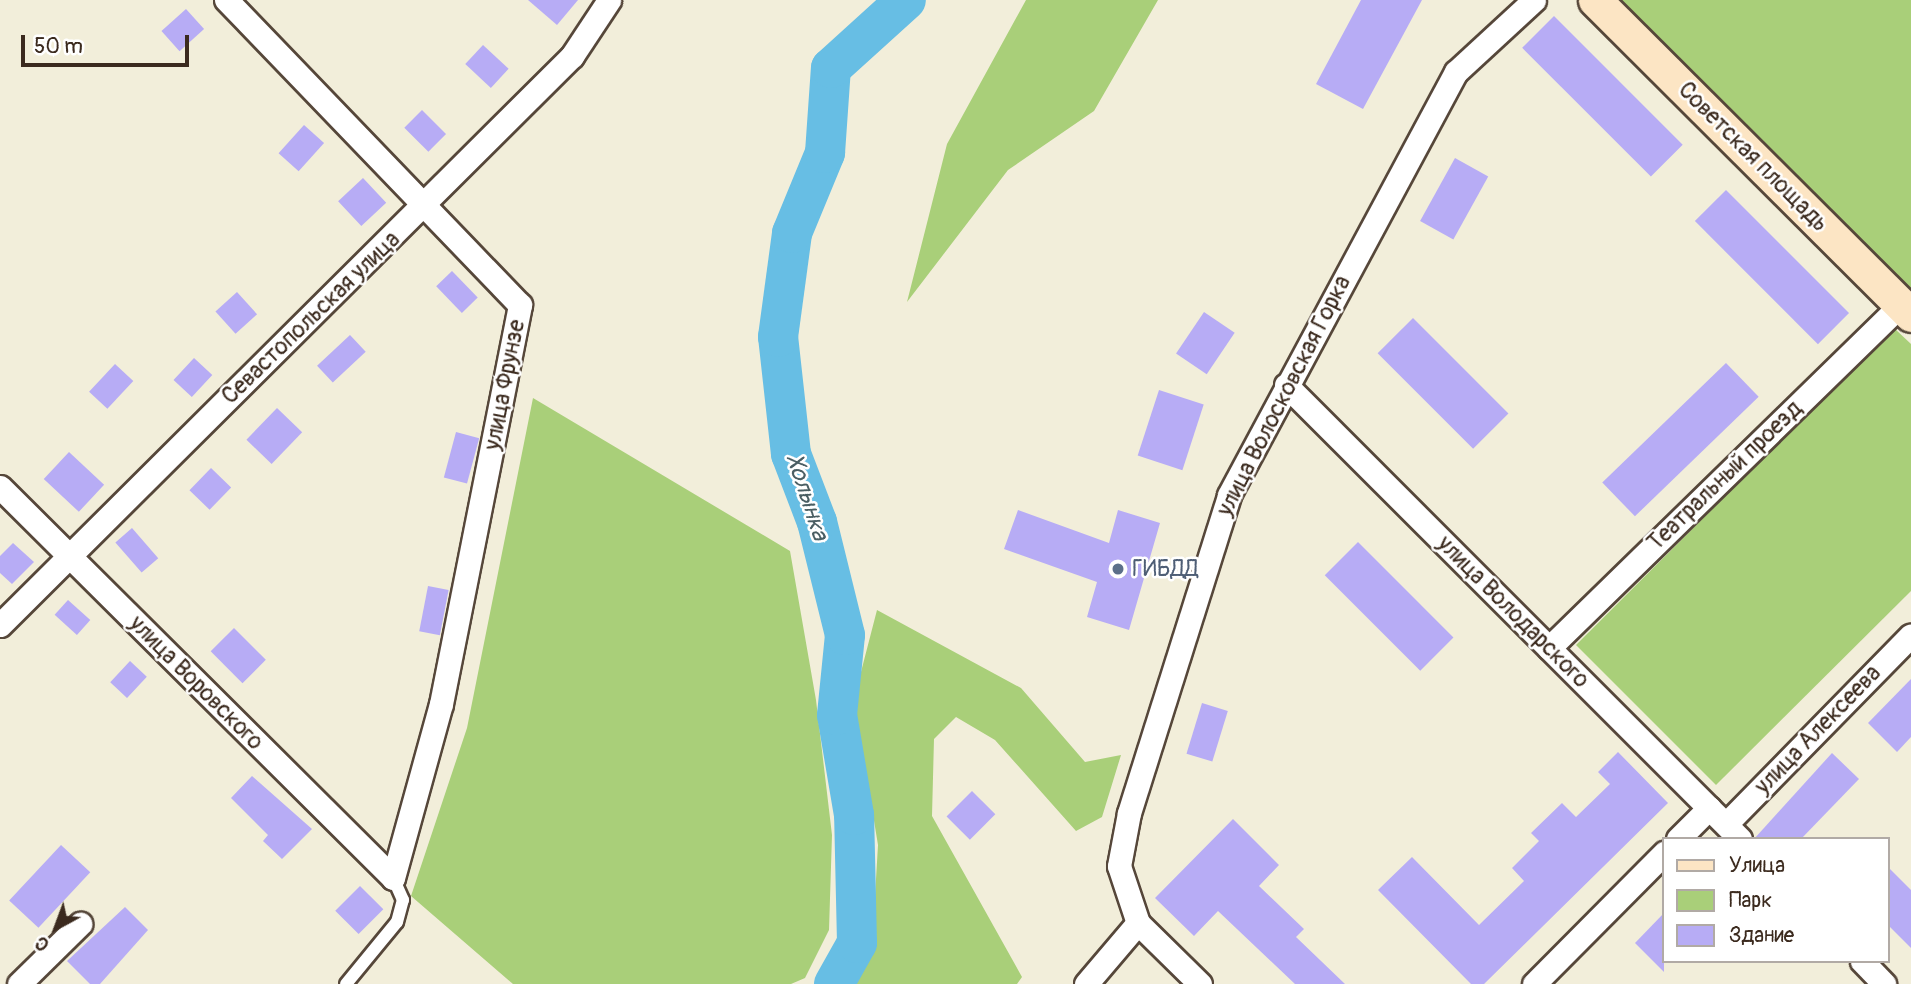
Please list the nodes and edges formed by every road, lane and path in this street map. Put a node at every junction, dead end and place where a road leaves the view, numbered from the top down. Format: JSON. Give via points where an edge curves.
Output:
{"nodes":[{"id":1,"x":226,"y":0,"type":"edge"},
{"id":2,"x":609,"y":0,"type":"edge"},
{"id":3,"x":1534,"y":0,"type":"edge"},
{"id":4,"x":1595,"y":0,"type":"edge"},
{"id":5,"x":422,"y":208,"type":"junction"},
{"id":6,"x":1906,"y":310,"type":"edge"},
{"id":7,"x":1286,"y":385,"type":"junction"},
{"id":8,"x":0,"y":487,"type":"edge"},
{"id":9,"x":69,"y":556,"type":"junction"},
{"id":10,"x":0,"y":625,"type":"edge"},
{"id":11,"x":1911,"y":635,"type":"edge"},
{"id":12,"x":1549,"y":648,"type":"junction"},
{"id":13,"x":1709,"y":807,"type":"junction"},
{"id":14,"x":1733,"y":832,"type":"edge"},
{"id":15,"x":1680,"y":837,"type":"edge"},
{"id":16,"x":1662,"y":855,"type":"edge"},
{"id":17,"x":393,"y":878,"type":"junction"},
{"id":18,"x":1138,"y":923,"type":"junction"},
{"id":19,"x":80,"y":924,"type":"dead end"},
{"id":20,"x":1864,"y":963,"type":"edge"},
{"id":21,"x":19,"y":984,"type":"edge"},
{"id":22,"x":346,"y":984,"type":"edge"},
{"id":23,"x":1086,"y":984,"type":"edge"},
{"id":24,"x":1200,"y":984,"type":"edge"},
{"id":25,"x":1534,"y":984,"type":"edge"},
{"id":26,"x":1884,"y":984,"type":"edge"}],
"edges":[{"from":1,"to":5,"type":"street","name":"улица Фрунзе"},
{"from":2,"to":5,"type":"street","name":"Севастопольская улица","via":[[572,56]]},
{"from":3,"to":7,"type":"street","name":"улица Волосковская Горка","via":[[1456,72]]},
{"from":4,"to":6,"type":"street","name":"Советская площадь"},
{"from":5,"to":9,"type":"street","name":"Севастопольская улица"},
{"from":5,"to":17,"type":"street","name":"улица Фрунзе","via":[[520,305],[441,704]]},
{"from":6,"to":12,"type":"street","name":"Театральный проезд"},
{"from":7,"to":12,"type":"street","name":"улица Володарского"},
{"from":7,"to":18,"type":"street","name":"улица Волосковская Горка","via":[[1228,495],[1129,813],[1119,866]]},
{"from":8,"to":9,"type":"street","name":"улица Воровского"},
{"from":9,"to":10,"type":"street","name":"Севастопольская улица"},
{"from":9,"to":17,"type":"street","name":"улица Воровского"},
{"from":11,"to":14,"type":"street","name":"улица Алексеева"},
{"from":12,"to":13,"type":"street","name":"улица Володарского"},
{"from":13,"to":14,"type":"street","name":"улица Володарского"},
{"from":13,"to":15,"type":"street"},
{"from":16,"to":25,"type":"street"},
{"from":17,"to":22,"type":"lane","via":[[403,900],[397,922]]},
{"from":18,"to":23,"type":"street"},
{"from":18,"to":24,"type":"street"},
{"from":19,"to":21,"type":"street"},
{"from":20,"to":26,"type":"street"}]}
